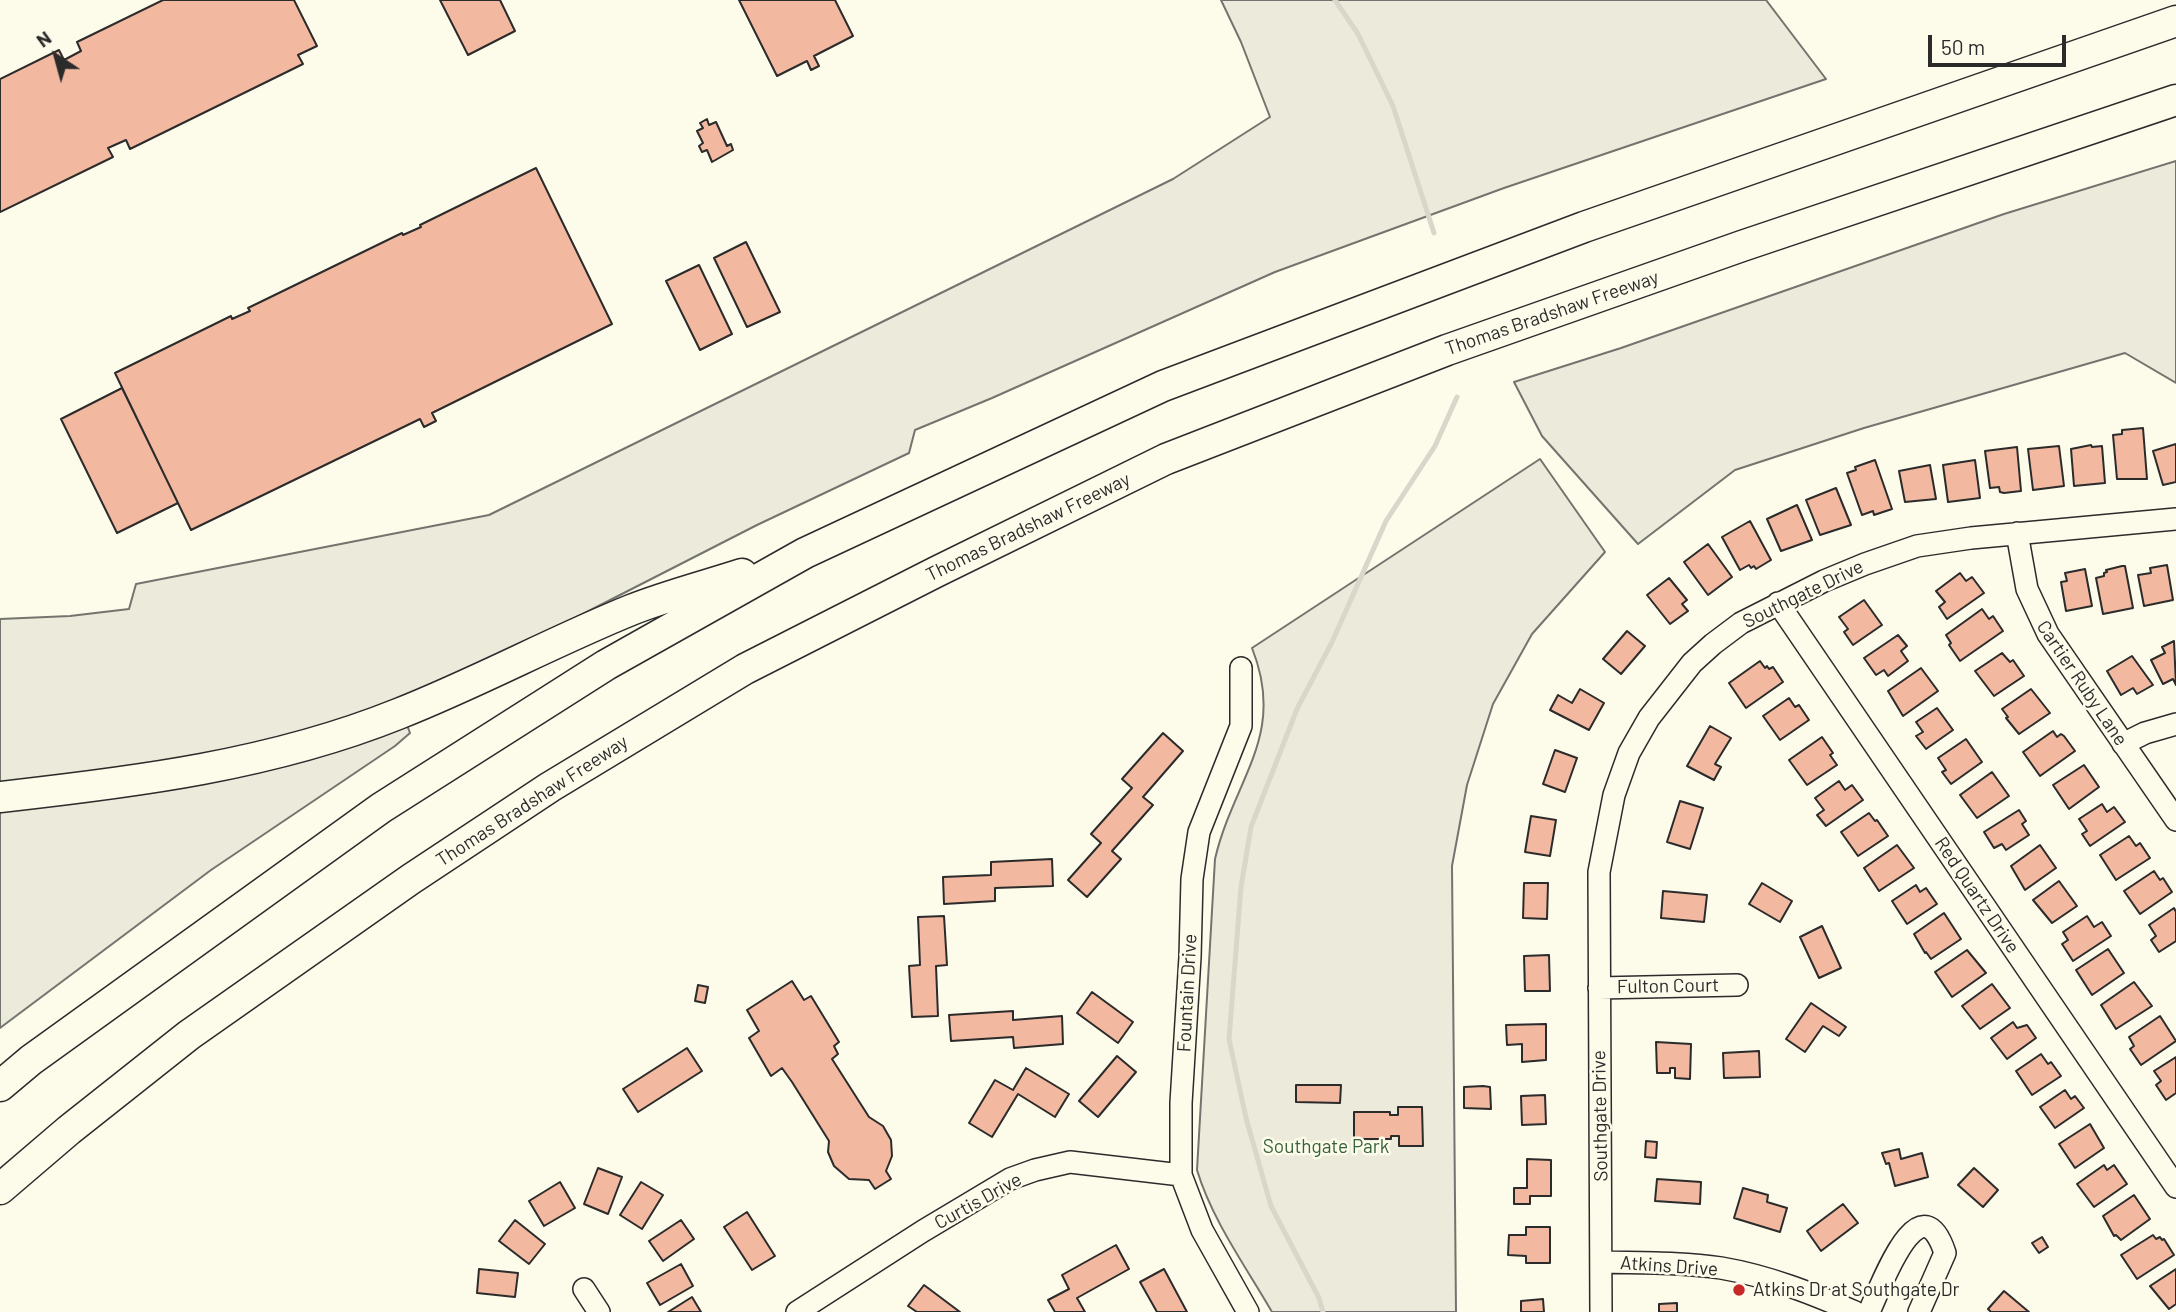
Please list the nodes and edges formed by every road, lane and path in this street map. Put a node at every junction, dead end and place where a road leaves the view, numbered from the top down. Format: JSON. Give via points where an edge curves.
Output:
{"nodes":[{"id":1,"x":2176,"y":21,"type":"edge"},
{"id":2,"x":2176,"y":100,"type":"edge"},
{"id":3,"x":2176,"y":519,"type":"edge"},
{"id":4,"x":2017,"y":533,"type":"junction"},
{"id":5,"x":805,"y":553,"type":"junction"},
{"id":6,"x":1778,"y":603,"type":"junction"},
{"id":7,"x":1241,"y":668,"type":"dead end"},
{"id":8,"x":2176,"y":724,"type":"edge"},
{"id":9,"x":2123,"y":744,"type":"junction"},
{"id":10,"x":0,"y":797,"type":"edge"},
{"id":11,"x":2176,"y":820,"type":"edge"},
{"id":12,"x":1737,"y":985,"type":"dead end"},
{"id":13,"x":1599,"y":988,"type":"junction"},
{"id":14,"x":0,"y":1086,"type":"edge"},
{"id":15,"x":1181,"y":1175,"type":"junction"},
{"id":16,"x":2176,"y":1187,"type":"edge"},
{"id":17,"x":0,"y":1189,"type":"edge"},
{"id":18,"x":1601,"y":1262,"type":"junction"},
{"id":19,"x":584,"y":1289,"type":"dead end"},
{"id":20,"x":599,"y":1312,"type":"edge"},
{"id":21,"x":797,"y":1312,"type":"edge"},
{"id":22,"x":1248,"y":1312,"type":"edge"},
{"id":23,"x":1601,"y":1312,"type":"edge"},
{"id":24,"x":1854,"y":1312,"type":"edge"},
{"id":25,"x":1869,"y":1312,"type":"edge"},
{"id":26,"x":1919,"y":1312,"type":"edge"}],
"edges":[{"from":1,"to":5,"type":"highway","via":[[1584,227],[1163,386]]},
{"from":2,"to":17,"type":"highway","name":"Thomas Bradshaw Freeway","via":[[1447,350],[1166,459],[936,572],[745,669],[515,810],[189,1035]]},
{"from":3,"to":4,"type":"street","name":"Southgate Drive"},
{"from":4,"to":6,"type":"street","name":"Southgate Drive","via":[[1917,546]]},
{"from":4,"to":9,"type":"street","name":"Cartier Ruby Lane","via":[[2036,613]]},
{"from":5,"to":10,"type":"highway","via":[[631,610],[397,715],[317,742],[129,782]]},
{"from":5,"to":14,"type":"highway","via":[[606,665],[381,808]]},
{"from":6,"to":13,"type":"street","name":"Southgate Drive","via":[[1741,623],[1692,663],[1649,718],[1629,754],[1614,795],[1599,872]]},
{"from":6,"to":16,"type":"street","name":"Red Quartz Drive"},
{"from":7,"to":15,"type":"street","name":"Fountain Drive","via":[[1241,726],[1199,832],[1192,878]]},
{"from":8,"to":9,"type":"street"},
{"from":9,"to":11,"type":"street","name":"Cartier Ruby Lane"},
{"from":12,"to":13,"type":"street","name":"Fulton Court"},
{"from":13,"to":18,"type":"street","name":"Southgate Drive"},
{"from":15,"to":21,"type":"street","name":"Curtis Drive","via":[[1070,1162],[1035,1170],[999,1186]]},
{"from":15,"to":22,"type":"street","name":"Fountain Drive","via":[[1202,1230]]},
{"from":18,"to":23,"type":"street","name":"Southgate Drive"},
{"from":18,"to":24,"type":"street","name":"Atkins Drive","via":[[1730,1270],[1801,1289]]},
{"from":19,"to":20,"type":"street"},
{"from":25,"to":26,"type":"street","via":[[1902,1241],[1923,1227],[1941,1239],[1945,1253]]}]}
